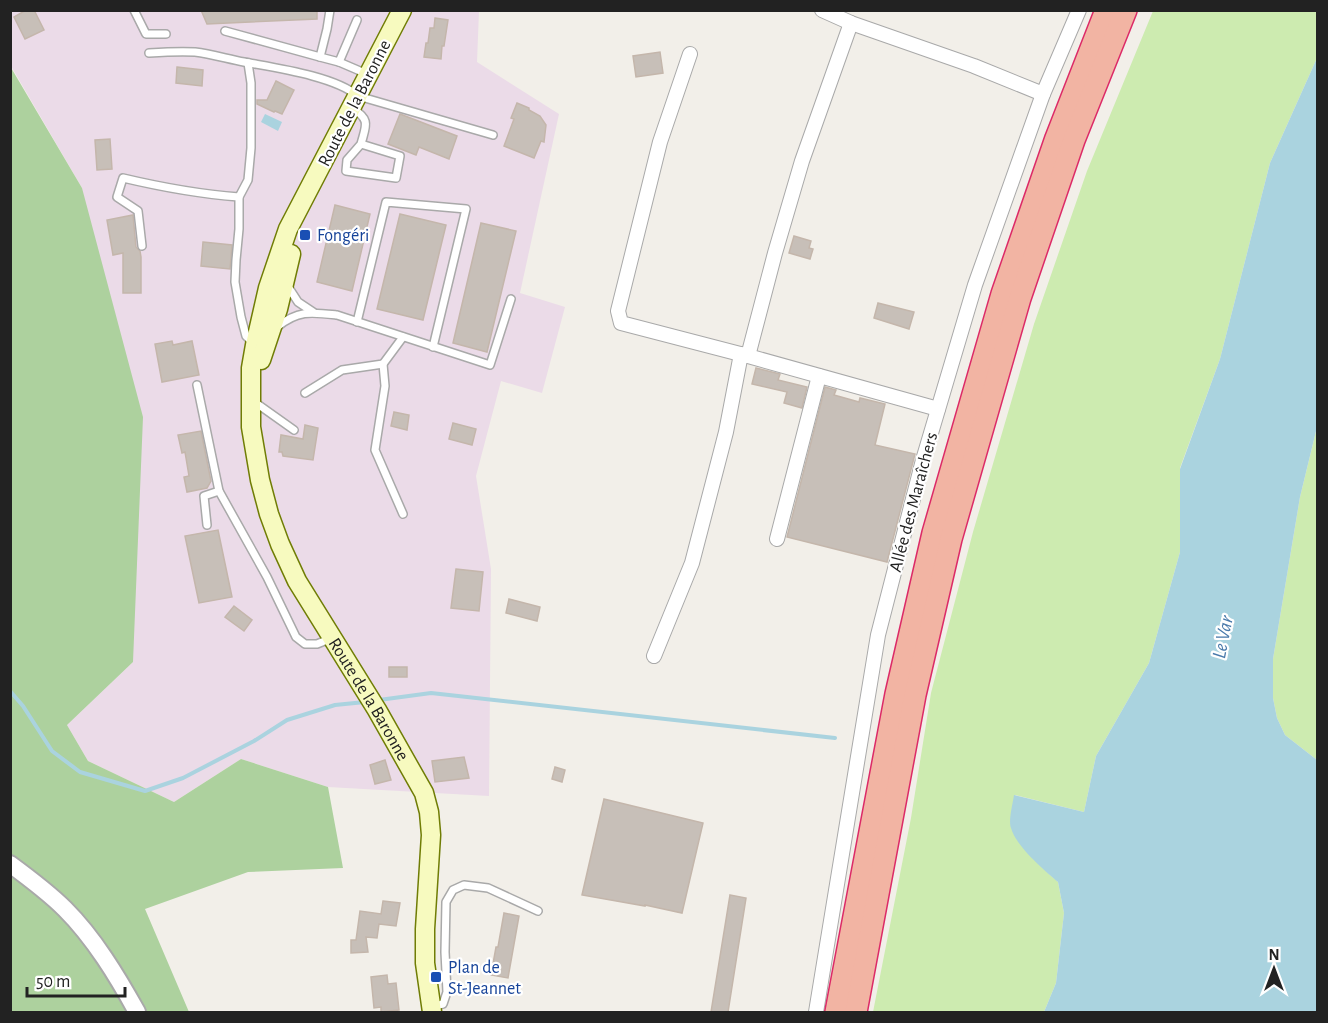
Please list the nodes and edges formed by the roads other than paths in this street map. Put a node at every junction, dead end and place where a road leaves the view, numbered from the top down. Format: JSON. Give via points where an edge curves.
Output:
{"nodes":[{"id":1,"x":134,"y":10,"type":"edge"},
{"id":2,"x":330,"y":10,"type":"edge"},
{"id":3,"x":402,"y":10,"type":"edge"},
{"id":4,"x":822,"y":10,"type":"edge"},
{"id":5,"x":1078,"y":10,"type":"edge"},
{"id":6,"x":1106,"y":10,"type":"edge"},
{"id":7,"x":1126,"y":10,"type":"edge"},
{"id":8,"x":357,"y":20,"type":"dead end"},
{"id":9,"x":851,"y":22,"type":"junction"},
{"id":10,"x":225,"y":31,"type":"dead end"},
{"id":11,"x":165,"y":34,"type":"dead end"},
{"id":12,"x":149,"y":53,"type":"dead end"},
{"id":13,"x":690,"y":54,"type":"dead end"},
{"id":14,"x":320,"y":57,"type":"junction"},
{"id":15,"x":339,"y":62,"type":"junction"},
{"id":16,"x":248,"y":63,"type":"junction"},
{"id":17,"x":369,"y":75,"type":"junction"},
{"id":18,"x":1043,"y":94,"type":"junction"},
{"id":19,"x":355,"y":102,"type":"junction"},
{"id":20,"x":493,"y":135,"type":"dead end"},
{"id":21,"x":361,"y":144,"type":"junction"},
{"id":22,"x":306,"y":196,"type":"junction"},
{"id":23,"x":239,"y":197,"type":"junction"},
{"id":24,"x":142,"y":246,"type":"dead end"},
{"id":25,"x":286,"y":272,"type":"junction"},
{"id":26,"x":268,"y":288,"type":"junction"},
{"id":27,"x":511,"y":299,"type":"dead end"},
{"id":28,"x":278,"y":309,"type":"junction"},
{"id":29,"x":314,"y":312,"type":"junction"},
{"id":30,"x":298,"y":314,"type":"junction"},
{"id":31,"x":357,"y":322,"type":"junction"},
{"id":32,"x":270,"y":333,"type":"junction"},
{"id":33,"x":403,"y":337,"type":"junction"},
{"id":34,"x":255,"y":345,"type":"junction"},
{"id":35,"x":434,"y":347,"type":"junction"},
{"id":36,"x":745,"y":355,"type":"junction"},
{"id":37,"x":383,"y":364,"type":"junction"},
{"id":38,"x":819,"y":376,"type":"junction"},
{"id":39,"x":197,"y":385,"type":"dead end"},
{"id":40,"x":305,"y":393,"type":"dead end"},
{"id":41,"x":251,"y":400,"type":"junction"},
{"id":42,"x":938,"y":409,"type":"junction"},
{"id":43,"x":294,"y":430,"type":"dead end"},
{"id":44,"x":219,"y":491,"type":"junction"},
{"id":45,"x":403,"y":514,"type":"dead end"},
{"id":46,"x":207,"y":525,"type":"dead end"},
{"id":47,"x":777,"y":538,"type":"dead end"},
{"id":48,"x":332,"y":638,"type":"junction"},
{"id":49,"x":654,"y":656,"type":"dead end"},
{"id":50,"x":10,"y":864,"type":"edge"},
{"id":51,"x":538,"y":911,"type":"dead end"},
{"id":52,"x":432,"y":1010,"type":"edge"},
{"id":53,"x":137,"y":1012,"type":"edge"},
{"id":54,"x":816,"y":1012,"type":"edge"},
{"id":55,"x":836,"y":1012,"type":"edge"},
{"id":56,"x":856,"y":1012,"type":"edge"}],
"edges":[{"from":1,"to":11,"type":"lane","via":[[146,34]]},
{"from":2,"to":14,"type":"lane"},
{"from":3,"to":17,"type":"main road","name":"Route de la Baronne"},
{"from":4,"to":9,"type":"street"},
{"from":5,"to":18,"type":"street","name":"Allée des Maraîchers"},
{"from":6,"to":55,"type":"highway","via":[[1002,294],[933,533],[896,694]]},
{"from":7,"to":56,"type":"highway","via":[[1074,140],[1024,286],[951,539],[915,695]]},
{"from":8,"to":15,"type":"lane"},
{"from":9,"to":18,"type":"street"},
{"from":9,"to":36,"type":"street","via":[[802,161]]},
{"from":10,"to":14,"type":"lane"},
{"from":12,"to":16,"type":"lane","via":[[197,53]]},
{"from":13,"to":36,"type":"street","via":[[660,142],[618,311],[621,323]]},
{"from":14,"to":15,"type":"lane"},
{"from":15,"to":17,"type":"lane"},
{"from":16,"to":19,"type":"lane","via":[[331,82],[349,89]]},
{"from":16,"to":23,"type":"lane","via":[[251,147],[248,180]]},
{"from":17,"to":19,"type":"main road","name":"Route de la Baronne"},
{"from":18,"to":42,"type":"street","name":"Allée des Maraîchers","via":[[975,285]]},
{"from":19,"to":20,"type":"lane"},
{"from":19,"to":21,"type":"lane","via":[[366,124]]},
{"from":19,"to":22,"type":"main road","name":"Route de la Baronne"},
{"from":21,"to":21,"type":"lane","via":[[400,156],[396,178],[346,171],[347,160]]},
{"from":22,"to":25,"type":"main road","name":"Route de la Baronne"},
{"from":22,"to":26,"type":"main road","name":"Route de la Baronne","via":[[288,229]]},
{"from":23,"to":24,"type":"lane","via":[[123,178],[117,197],[138,211]]},
{"from":23,"to":34,"type":"lane","via":[[235,282],[246,336]]},
{"from":25,"to":28,"type":"main road","name":"Route de la Baronne"},
{"from":25,"to":29,"type":"lane","via":[[287,286],[298,302]]},
{"from":26,"to":28,"type":"lane"},
{"from":26,"to":34,"type":"main road","name":"Route de la Baronne"},
{"from":27,"to":35,"type":"lane","via":[[490,365]]},
{"from":28,"to":30,"type":"lane"},
{"from":28,"to":32,"type":"main road","name":"Route de la Baronne"},
{"from":29,"to":30,"type":"lane"},
{"from":29,"to":31,"type":"lane"},
{"from":30,"to":32,"type":"lane"},
{"from":31,"to":33,"type":"lane"},
{"from":31,"to":35,"type":"lane","via":[[386,202],[466,209]]},
{"from":32,"to":41,"type":"main road","name":"Route de la Baronne"},
{"from":33,"to":35,"type":"lane"},
{"from":33,"to":37,"type":"lane"},
{"from":34,"to":41,"type":"main road","name":"Route de la Baronne"},
{"from":36,"to":38,"type":"street"},
{"from":36,"to":49,"type":"street","via":[[692,562]]},
{"from":37,"to":40,"type":"lane","via":[[342,370]]},
{"from":37,"to":45,"type":"lane","via":[[385,386],[375,450]]},
{"from":38,"to":42,"type":"street"},
{"from":38,"to":47,"type":"street"},
{"from":39,"to":44,"type":"lane"},
{"from":41,"to":43,"type":"lane"},
{"from":41,"to":48,"type":"main road","name":"Route de la Baronne","via":[[251,427],[269,514],[297,581]]},
{"from":42,"to":54,"type":"street","name":"Allée des Maraîchers","via":[[878,635]]},
{"from":44,"to":46,"type":"lane","via":[[204,496]]},
{"from":44,"to":48,"type":"lane","via":[[296,637],[305,644]]},
{"from":48,"to":52,"type":"main road","name":"Route de la Baronne","via":[[424,793],[431,835],[425,951]]},
{"from":50,"to":53,"type":"street","via":[[65,909],[112,970]]},
{"from":51,"to":52,"type":"lane","via":[[488,888],[464,885],[453,890],[446,902],[447,993],[443,1004]]}]}
